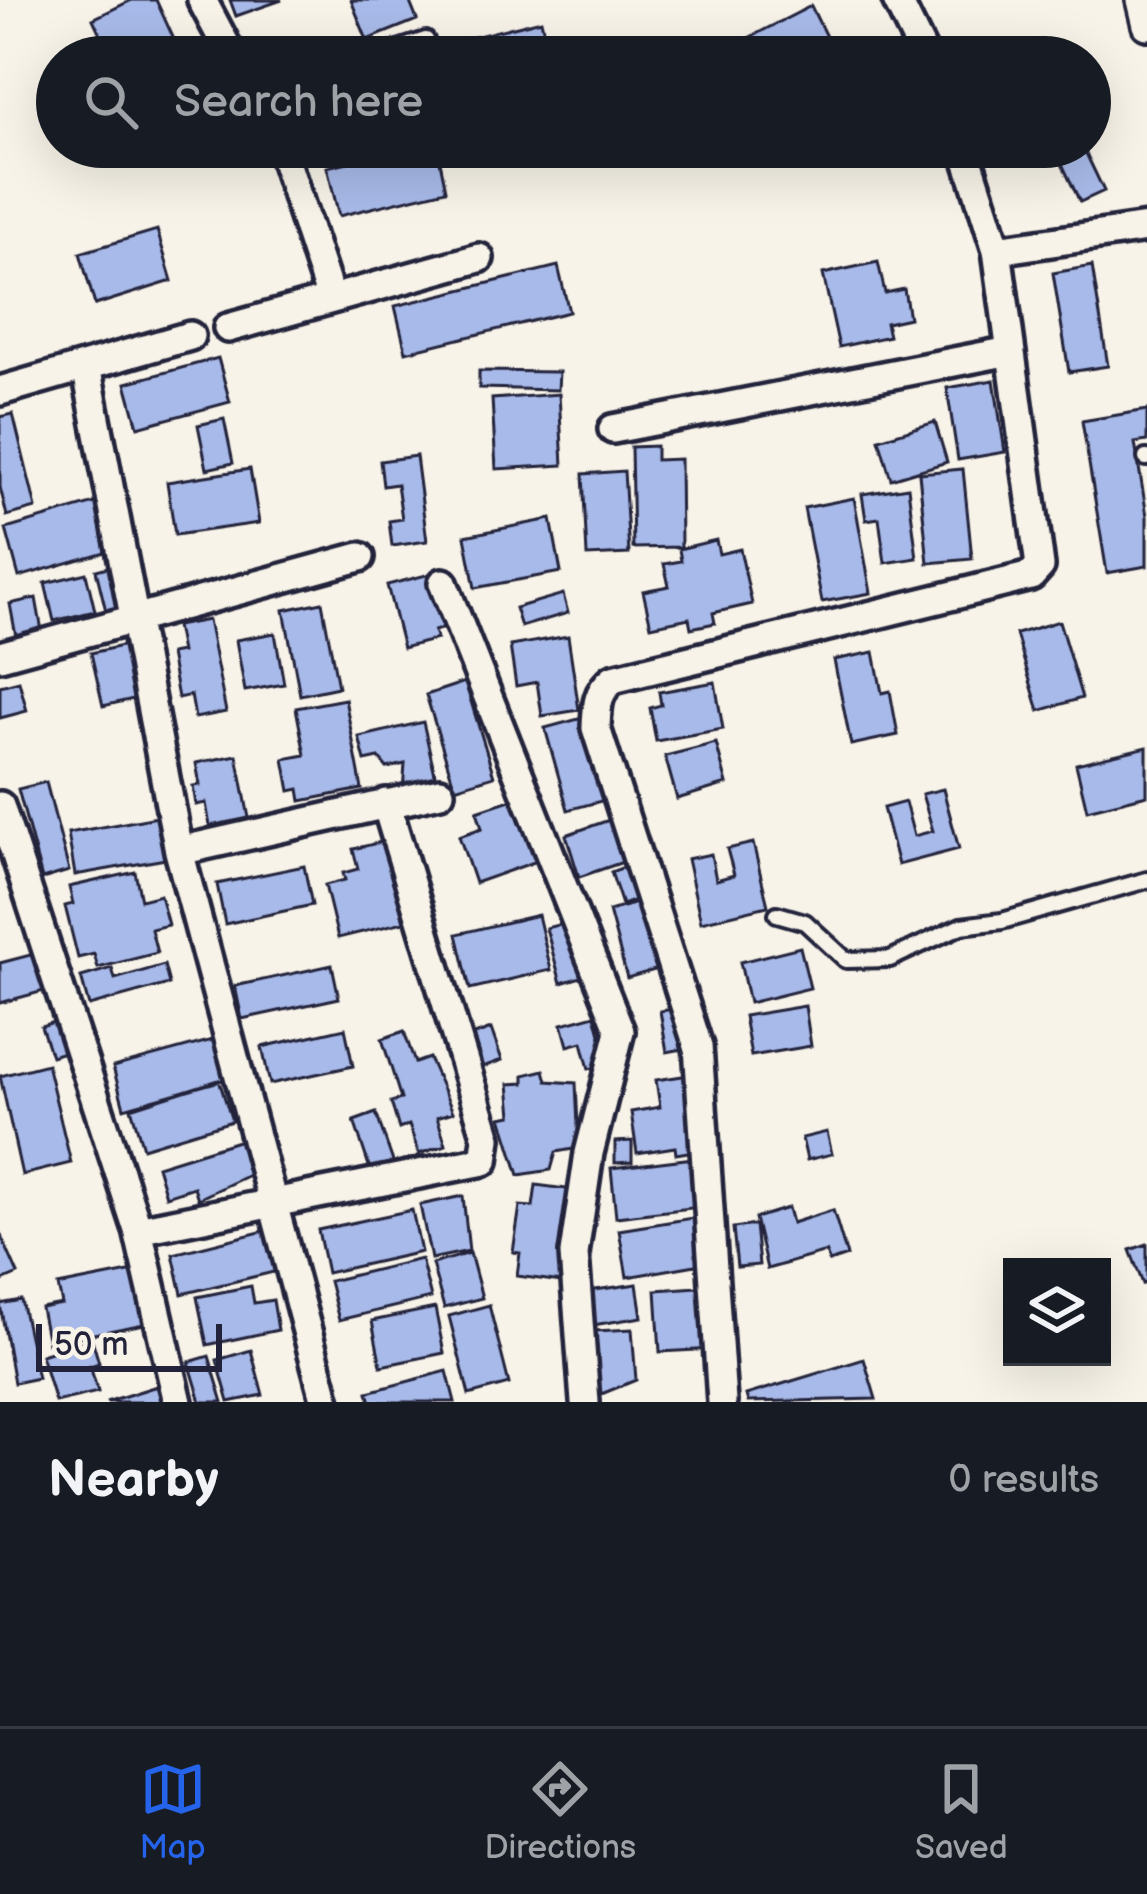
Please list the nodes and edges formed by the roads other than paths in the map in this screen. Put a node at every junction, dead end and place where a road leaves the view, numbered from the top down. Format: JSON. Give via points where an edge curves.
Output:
{"nodes":[{"id":1,"x":202,"y":0,"type":"edge"},
{"id":2,"x":897,"y":0,"type":"edge"},
{"id":3,"x":1142,"y":0,"type":"edge"},
{"id":4,"x":1147,"y":26,"type":"edge"},
{"id":5,"x":221,"y":36,"type":"edge"},
{"id":6,"x":915,"y":36,"type":"edge"},
{"id":7,"x":287,"y":168,"type":"edge"},
{"id":8,"x":971,"y":168,"type":"edge"},
{"id":9,"x":1147,"y":227,"type":"edge"},
{"id":10,"x":998,"y":250,"type":"junction"},
{"id":11,"x":479,"y":258,"type":"dead end"},
{"id":12,"x":332,"y":299,"type":"junction"},
{"id":13,"x":228,"y":328,"type":"dead end"},
{"id":14,"x":190,"y":336,"type":"dead end"},
{"id":15,"x":1010,"y":351,"type":"junction"},
{"id":16,"x":86,"y":366,"type":"junction"},
{"id":17,"x":0,"y":392,"type":"edge"},
{"id":18,"x":614,"y":429,"type":"dead end"},
{"id":19,"x":360,"y":557,"type":"dead end"},
{"id":20,"x":443,"y":583,"type":"dead end"},
{"id":21,"x":135,"y":615,"type":"junction"},
{"id":22,"x":2,"y":646,"type":"edge"},
{"id":23,"x":440,"y":791,"type":"dead end"},
{"id":24,"x":386,"y":803,"type":"junction"},
{"id":25,"x":0,"y":806,"type":"edge"},
{"id":26,"x":179,"y":850,"type":"junction"},
{"id":27,"x":1147,"y":880,"type":"edge"},
{"id":28,"x":777,"y":914,"type":"dead end"},
{"id":29,"x":275,"y":1201,"type":"junction"},
{"id":30,"x":138,"y":1230,"type":"junction"},
{"id":31,"x":178,"y":1402,"type":"edge"},
{"id":32,"x":326,"y":1402,"type":"edge"},
{"id":33,"x":585,"y":1402,"type":"edge"},
{"id":34,"x":722,"y":1402,"type":"edge"}],
"edges":[{"from":1,"to":5,"type":"street"},
{"from":2,"to":6,"type":"street"},
{"from":3,"to":4,"type":"street"},
{"from":7,"to":12,"type":"street"},
{"from":8,"to":10,"type":"street"},
{"from":9,"to":10,"type":"street"},
{"from":10,"to":15,"type":"street"},
{"from":11,"to":12,"type":"street"},
{"from":12,"to":13,"type":"street"},
{"from":14,"to":16,"type":"street"},
{"from":15,"to":18,"type":"street"},
{"from":15,"to":34,"type":"street","via":[[1041,550],[1031,576],[613,679],[600,689],[596,728],[698,1046]]},
{"from":16,"to":17,"type":"street"},
{"from":16,"to":21,"type":"street"},
{"from":19,"to":21,"type":"street"},
{"from":20,"to":33,"type":"street","via":[[620,1031],[574,1254]]},
{"from":21,"to":22,"type":"street"},
{"from":21,"to":26,"type":"street"},
{"from":23,"to":24,"type":"street"},
{"from":24,"to":26,"type":"street"},
{"from":24,"to":29,"type":"street","via":[[488,1155]]},
{"from":25,"to":30,"type":"street"},
{"from":26,"to":29,"type":"street"},
{"from":27,"to":28,"type":"lane","via":[[962,926],[890,959],[846,960],[805,922]]},
{"from":29,"to":30,"type":"street"},
{"from":29,"to":32,"type":"street"},
{"from":30,"to":31,"type":"street"}]}
